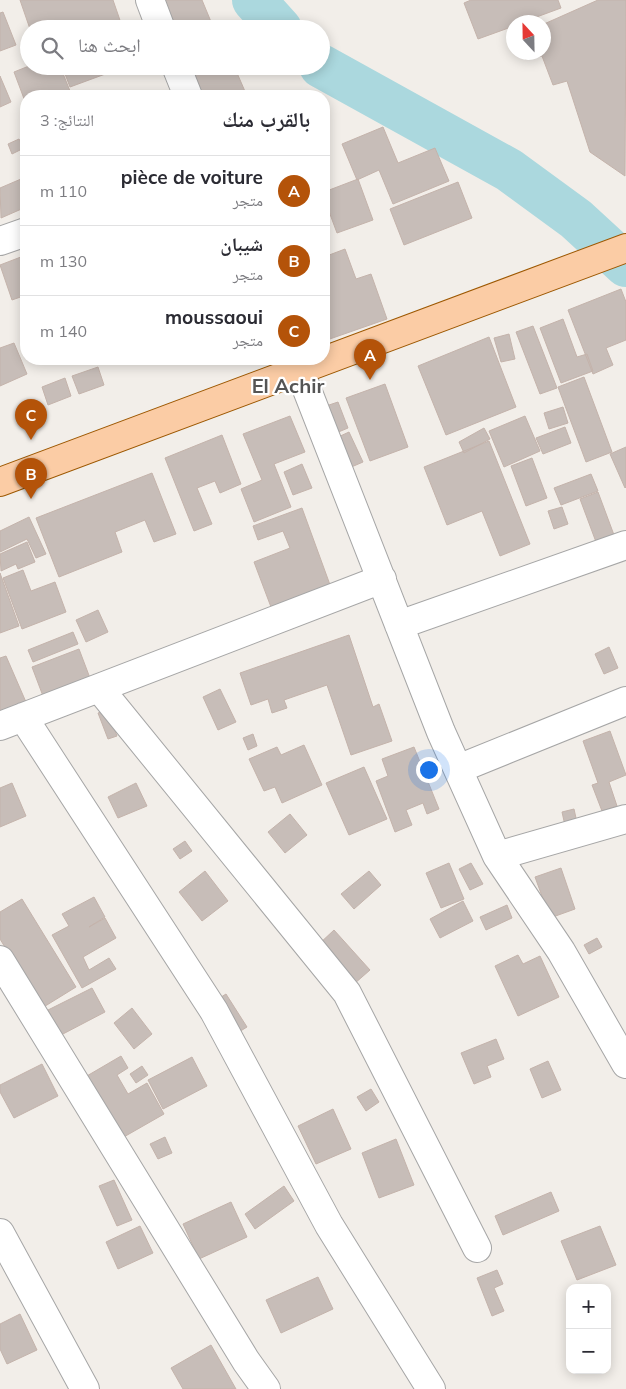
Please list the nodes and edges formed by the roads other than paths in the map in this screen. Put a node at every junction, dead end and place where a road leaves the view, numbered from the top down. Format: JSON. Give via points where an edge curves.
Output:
{"nodes":[{"id":1,"x":150,"y":0,"type":"edge"},
{"id":2,"x":158,"y":20,"type":"edge"},
{"id":3,"x":180,"y":75,"type":"edge"},
{"id":4,"x":186,"y":90,"type":"edge"},
{"id":5,"x":20,"y":234,"type":"edge"},
{"id":6,"x":0,"y":241,"type":"edge"},
{"id":7,"x":626,"y":248,"type":"edge"},
{"id":8,"x":330,"y":352,"type":"edge"},
{"id":9,"x":294,"y":365,"type":"edge"},
{"id":10,"x":297,"y":365,"type":"edge"},
{"id":11,"x":0,"y":482,"type":"edge"},
{"id":12,"x":626,"y":544,"type":"edge"},
{"id":13,"x":382,"y":580,"type":"junction"},
{"id":14,"x":399,"y":625,"type":"junction"},
{"id":15,"x":99,"y":688,"type":"junction"},
{"id":16,"x":626,"y":701,"type":"edge"},
{"id":17,"x":12,"y":721,"type":"edge"},
{"id":18,"x":458,"y":769,"type":"junction"},
{"id":19,"x":626,"y":819,"type":"edge"},
{"id":20,"x":497,"y":856,"type":"junction"},
{"id":21,"x":0,"y":960,"type":"edge"},
{"id":22,"x":626,"y":1064,"type":"edge"},
{"id":23,"x":0,"y":1233,"type":"edge"},
{"id":24,"x":477,"y":1248,"type":"dead end"},
{"id":25,"x":85,"y":1389,"type":"edge"},
{"id":26,"x":266,"y":1389,"type":"edge"},
{"id":27,"x":431,"y":1389,"type":"edge"}],
"edges":[{"from":1,"to":2,"type":"street"},
{"from":3,"to":4,"type":"street"},
{"from":5,"to":6,"type":"street"},
{"from":7,"to":8,"type":"main road"},
{"from":9,"to":11,"type":"main road"},
{"from":10,"to":13,"type":"street"},
{"from":12,"to":14,"type":"street"},
{"from":13,"to":14,"type":"street"},
{"from":13,"to":15,"type":"street"},
{"from":14,"to":18,"type":"street"},
{"from":15,"to":17,"type":"street"},
{"from":15,"to":24,"type":"street","via":[[348,993]]},
{"from":16,"to":18,"type":"street"},
{"from":17,"to":27,"type":"street","via":[[214,1011],[329,1225]]},
{"from":18,"to":20,"type":"street"},
{"from":19,"to":20,"type":"street"},
{"from":20,"to":22,"type":"street","via":[[560,951]]},
{"from":21,"to":26,"type":"street"},
{"from":23,"to":25,"type":"street"}]}
